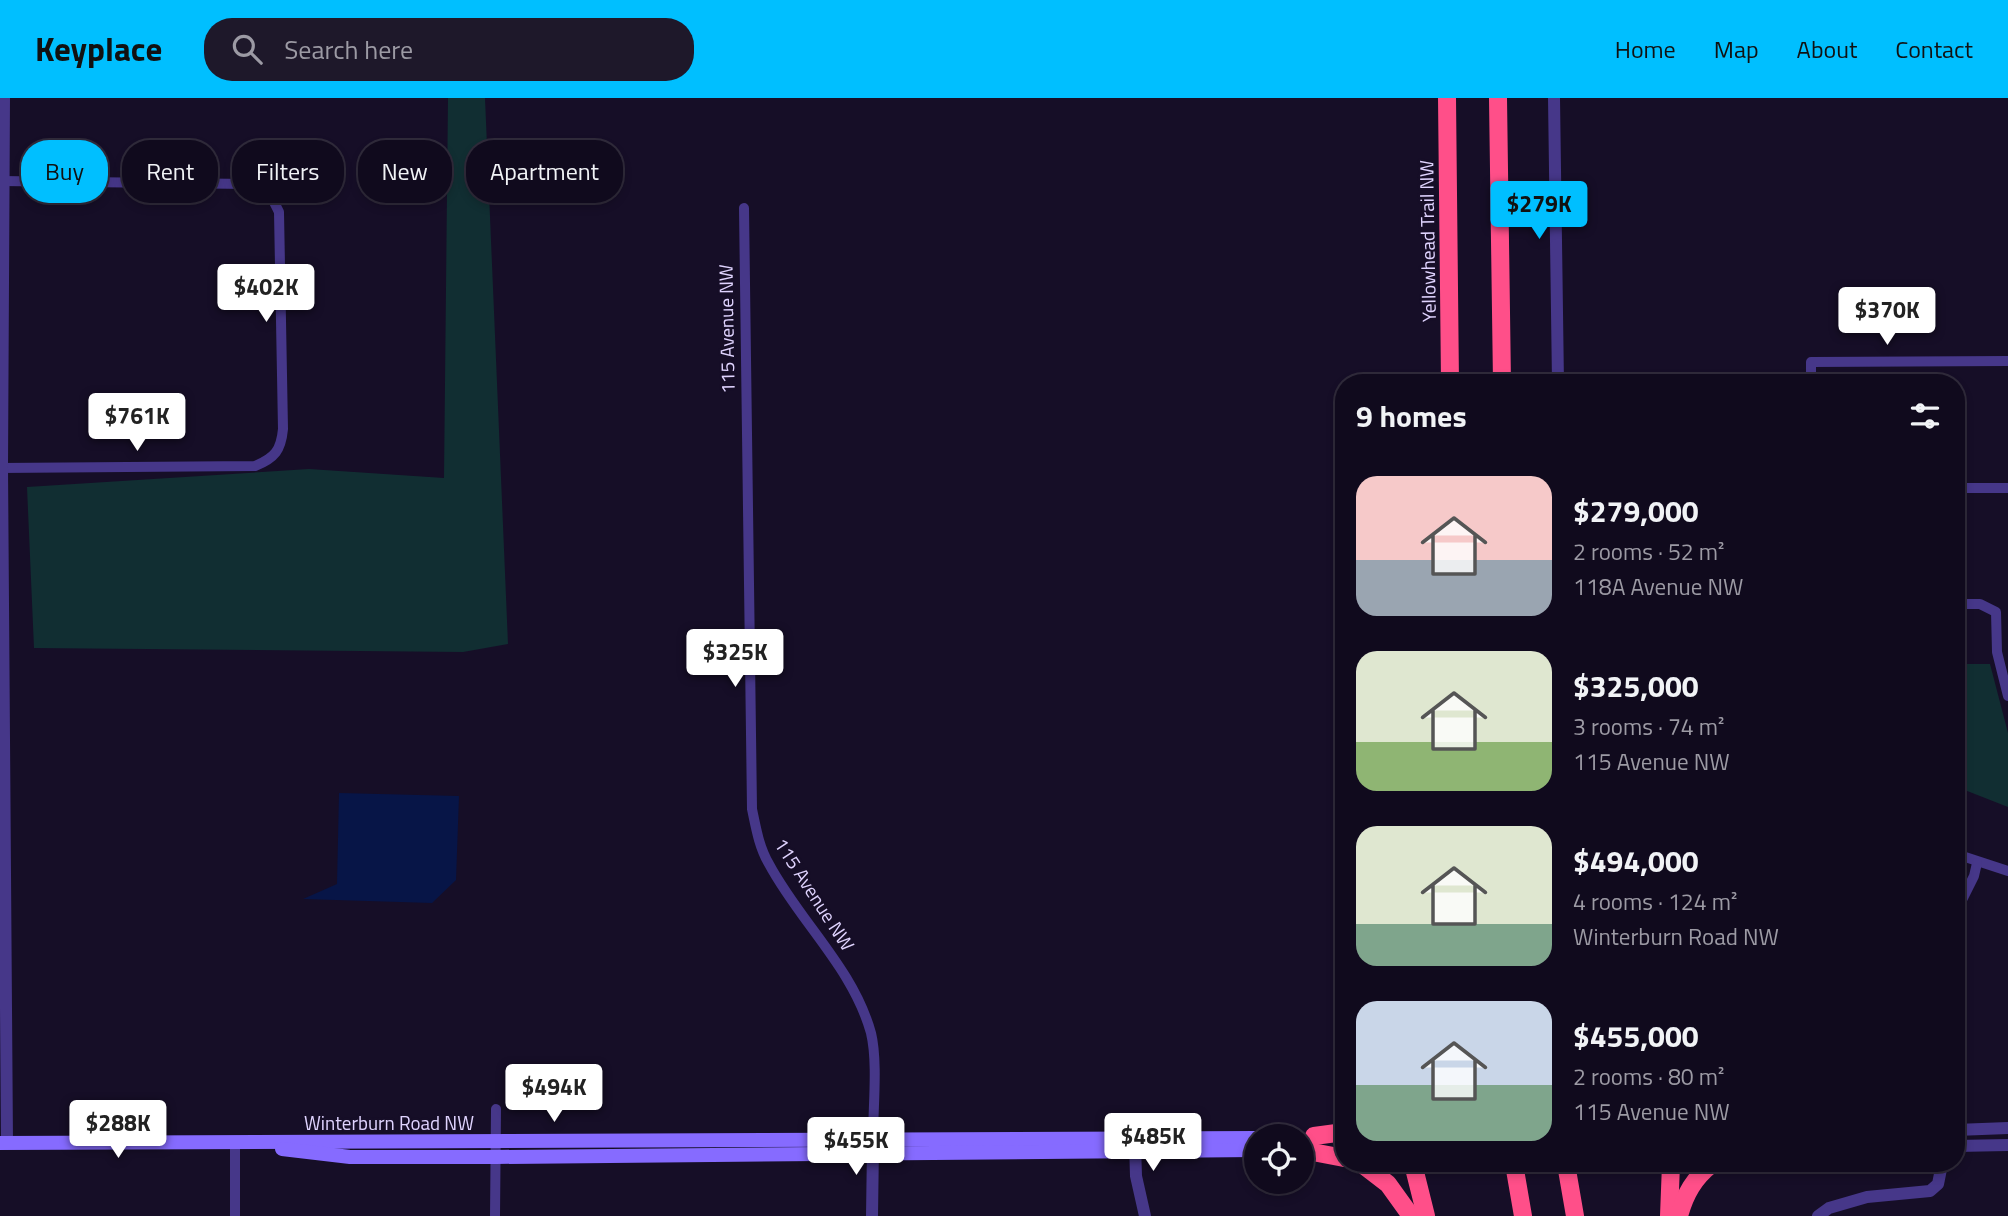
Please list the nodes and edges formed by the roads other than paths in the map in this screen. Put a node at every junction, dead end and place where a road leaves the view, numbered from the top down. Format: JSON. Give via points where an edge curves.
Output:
{"nodes":[{"id":1,"x":4,"y":98,"type":"edge"},
{"id":2,"x":1447,"y":98,"type":"edge"},
{"id":3,"x":1498,"y":98,"type":"edge"},
{"id":4,"x":1554,"y":98,"type":"edge"},
{"id":5,"x":2,"y":181,"type":"edge"},
{"id":6,"x":744,"y":208,"type":"dead end"},
{"id":7,"x":2008,"y":361,"type":"edge"},
{"id":8,"x":1450,"y":374,"type":"edge"},
{"id":9,"x":1503,"y":374,"type":"edge"},
{"id":10,"x":1558,"y":374,"type":"edge"},
{"id":11,"x":1811,"y":374,"type":"edge"},
{"id":12,"x":1,"y":468,"type":"edge"},
{"id":13,"x":1965,"y":488,"type":"edge"},
{"id":14,"x":2008,"y":488,"type":"edge"},
{"id":15,"x":1965,"y":604,"type":"edge"},
{"id":16,"x":2008,"y":696,"type":"edge"},
{"id":17,"x":1965,"y":858,"type":"edge"},
{"id":18,"x":1977,"y":863,"type":"junction"},
{"id":19,"x":2008,"y":871,"type":"edge"},
{"id":20,"x":1965,"y":894,"type":"edge"},
{"id":21,"x":496,"y":1109,"type":"dead end"},
{"id":22,"x":2008,"y":1128,"type":"edge"},
{"id":23,"x":1965,"y":1129,"type":"edge"},
{"id":24,"x":1335,"y":1135,"type":"edge"},
{"id":25,"x":873,"y":1139,"type":"junction"},
{"id":26,"x":1244,"y":1139,"type":"edge"},
{"id":27,"x":1314,"y":1141,"type":"edge"},
{"id":28,"x":496,"y":1142,"type":"junction"},
{"id":29,"x":4,"y":1143,"type":"edge"},
{"id":30,"x":235,"y":1143,"type":"junction"},
{"id":31,"x":1135,"y":1144,"type":"junction"},
{"id":32,"x":1314,"y":1144,"type":"edge"},
{"id":33,"x":2008,"y":1145,"type":"edge"},
{"id":34,"x":1314,"y":1146,"type":"edge"},
{"id":35,"x":1965,"y":1146,"type":"edge"},
{"id":36,"x":1335,"y":1148,"type":"edge"},
{"id":37,"x":1244,"y":1149,"type":"edge"},
{"id":38,"x":873,"y":1155,"type":"junction"},
{"id":39,"x":1335,"y":1155,"type":"edge"},
{"id":40,"x":496,"y":1157,"type":"junction"},
{"id":41,"x":1372,"y":1172,"type":"edge"},
{"id":42,"x":1415,"y":1172,"type":"edge"},
{"id":43,"x":1515,"y":1172,"type":"edge"},
{"id":44,"x":1567,"y":1172,"type":"edge"},
{"id":45,"x":1671,"y":1172,"type":"edge"},
{"id":46,"x":1702,"y":1172,"type":"edge"},
{"id":47,"x":1940,"y":1172,"type":"edge"},
{"id":48,"x":235,"y":1216,"type":"edge"},
{"id":49,"x":495,"y":1216,"type":"edge"},
{"id":50,"x":872,"y":1216,"type":"edge"},
{"id":51,"x":1145,"y":1216,"type":"edge"},
{"id":52,"x":1411,"y":1216,"type":"edge"},
{"id":53,"x":1426,"y":1216,"type":"edge"},
{"id":54,"x":1523,"y":1216,"type":"edge"},
{"id":55,"x":1575,"y":1216,"type":"edge"},
{"id":56,"x":1669,"y":1216,"type":"edge"},
{"id":57,"x":1679,"y":1216,"type":"edge"},
{"id":58,"x":1818,"y":1216,"type":"edge"}],
"edges":[{"from":1,"to":5,"type":"street"},
{"from":2,"to":8,"type":"highway","name":"Yellowhead Trail NW"},
{"from":3,"to":9,"type":"highway"},
{"from":4,"to":10,"type":"street"},
{"from":5,"to":12,"type":"street"},
{"from":5,"to":12,"type":"street","via":[[249,184],[270,194],[279,212],[283,429],[280,450],[265,462],[241,468]]},
{"from":6,"to":25,"type":"street","name":"115 Avenue NW","via":[[752,808],[769,865],[828,949],[865,1016],[872,1039]]},
{"from":7,"to":11,"type":"street","via":[[1811,362]]},
{"from":12,"to":29,"type":"street"},
{"from":13,"to":14,"type":"street"},
{"from":15,"to":16,"type":"street","via":[[1980,604],[1996,612],[1997,652]]},
{"from":17,"to":18,"type":"street"},
{"from":18,"to":19,"type":"street"},
{"from":18,"to":20,"type":"street"},
{"from":21,"to":28,"type":"street"},
{"from":22,"to":23,"type":"street"},
{"from":24,"to":27,"type":"highway"},
{"from":25,"to":28,"type":"main road","name":"Winterburn Road NW"},
{"from":25,"to":31,"type":"main road","name":"Winterburn Road NW"},
{"from":25,"to":38,"type":"street","name":"115 Avenue NW"},
{"from":26,"to":31,"type":"main road","name":"Winterburn Road NW"},
{"from":28,"to":30,"type":"main road","name":"Winterburn Road NW"},
{"from":28,"to":40,"type":"street"},
{"from":29,"to":30,"type":"main road","name":"Winterburn Road NW"},
{"from":30,"to":40,"type":"main road","name":"Winterburn Road NW","via":[[350,1157]]},
{"from":30,"to":48,"type":"street"},
{"from":31,"to":37,"type":"main road","name":"Winterburn Road NW"},
{"from":31,"to":38,"type":"main road","name":"Winterburn Road NW"},
{"from":31,"to":51,"type":"street"},
{"from":32,"to":36,"type":"main road"},
{"from":33,"to":35,"type":"street"},
{"from":34,"to":39,"type":"highway"},
{"from":38,"to":40,"type":"main road","name":"Winterburn Road NW"},
{"from":38,"to":50,"type":"street","name":"115 Avenue NW"},
{"from":40,"to":49,"type":"street"},
{"from":41,"to":52,"type":"highway","via":[[1388,1184]]},
{"from":42,"to":53,"type":"highway"},
{"from":43,"to":54,"type":"highway"},
{"from":44,"to":55,"type":"highway"},
{"from":45,"to":56,"type":"highway"},
{"from":46,"to":57,"type":"highway","via":[[1684,1197]]},
{"from":47,"to":58,"type":"street","via":[[1938,1184],[1930,1191],[1867,1197]]}]}
